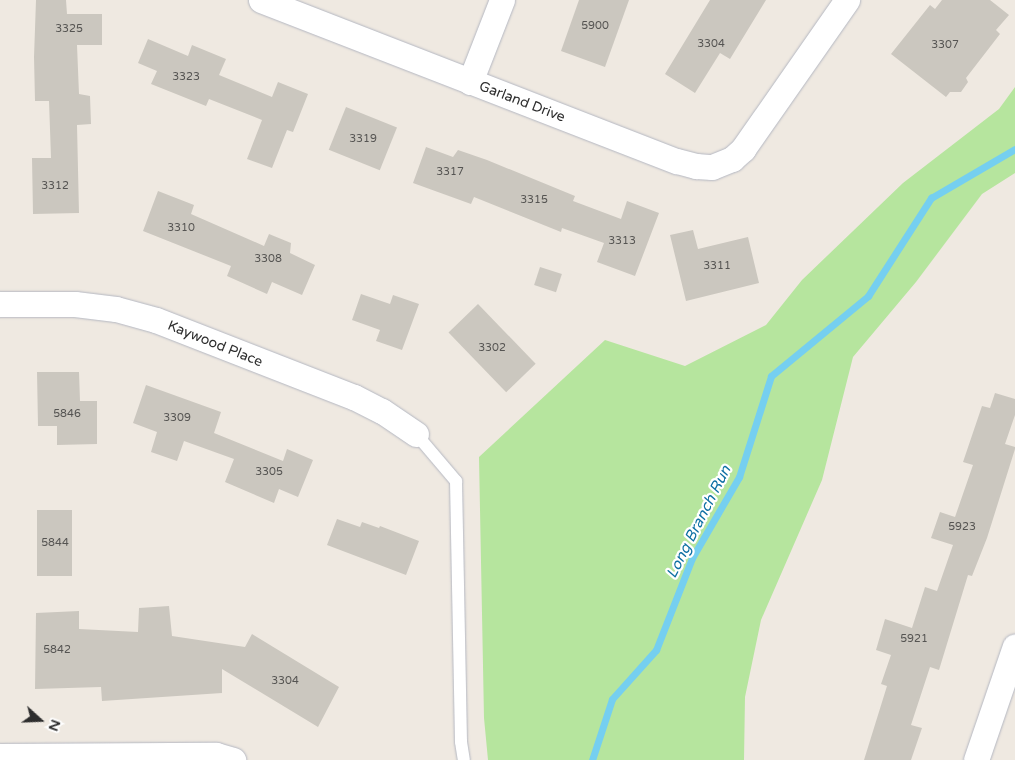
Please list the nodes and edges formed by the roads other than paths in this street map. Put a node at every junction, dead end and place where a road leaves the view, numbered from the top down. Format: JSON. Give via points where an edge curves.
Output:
{"nodes":[{"id":1,"x":261,"y":0,"type":"edge"},
{"id":2,"x":502,"y":0,"type":"edge"},
{"id":3,"x":847,"y":0,"type":"edge"},
{"id":4,"x":470,"y":82,"type":"junction"},
{"id":5,"x":0,"y":304,"type":"edge"},
{"id":6,"x":416,"y":434,"type":"joint"},
{"id":7,"x":1015,"y":646,"type":"edge"},
{"id":8,"x":0,"y":756,"type":"edge"},
{"id":9,"x":233,"y":760,"type":"edge"},
{"id":10,"x":464,"y":760,"type":"edge"},
{"id":11,"x":976,"y":760,"type":"edge"}],
"edges":[{"from":1,"to":4,"type":"street","name":"Garland Drive"},
{"from":2,"to":4,"type":"street"},
{"from":3,"to":4,"type":"street","name":"Garland Drive","via":[[743,148],[732,159],[712,167],[677,161]]},
{"from":5,"to":6,"type":"street","name":"Kaywood Place","via":[[75,304],[116,309],[156,320],[354,397]]},
{"from":6,"to":10,"type":"lane","via":[[456,481],[460,742]]},
{"from":7,"to":11,"type":"street"},
{"from":8,"to":9,"type":"street","via":[[216,754]]}]}
